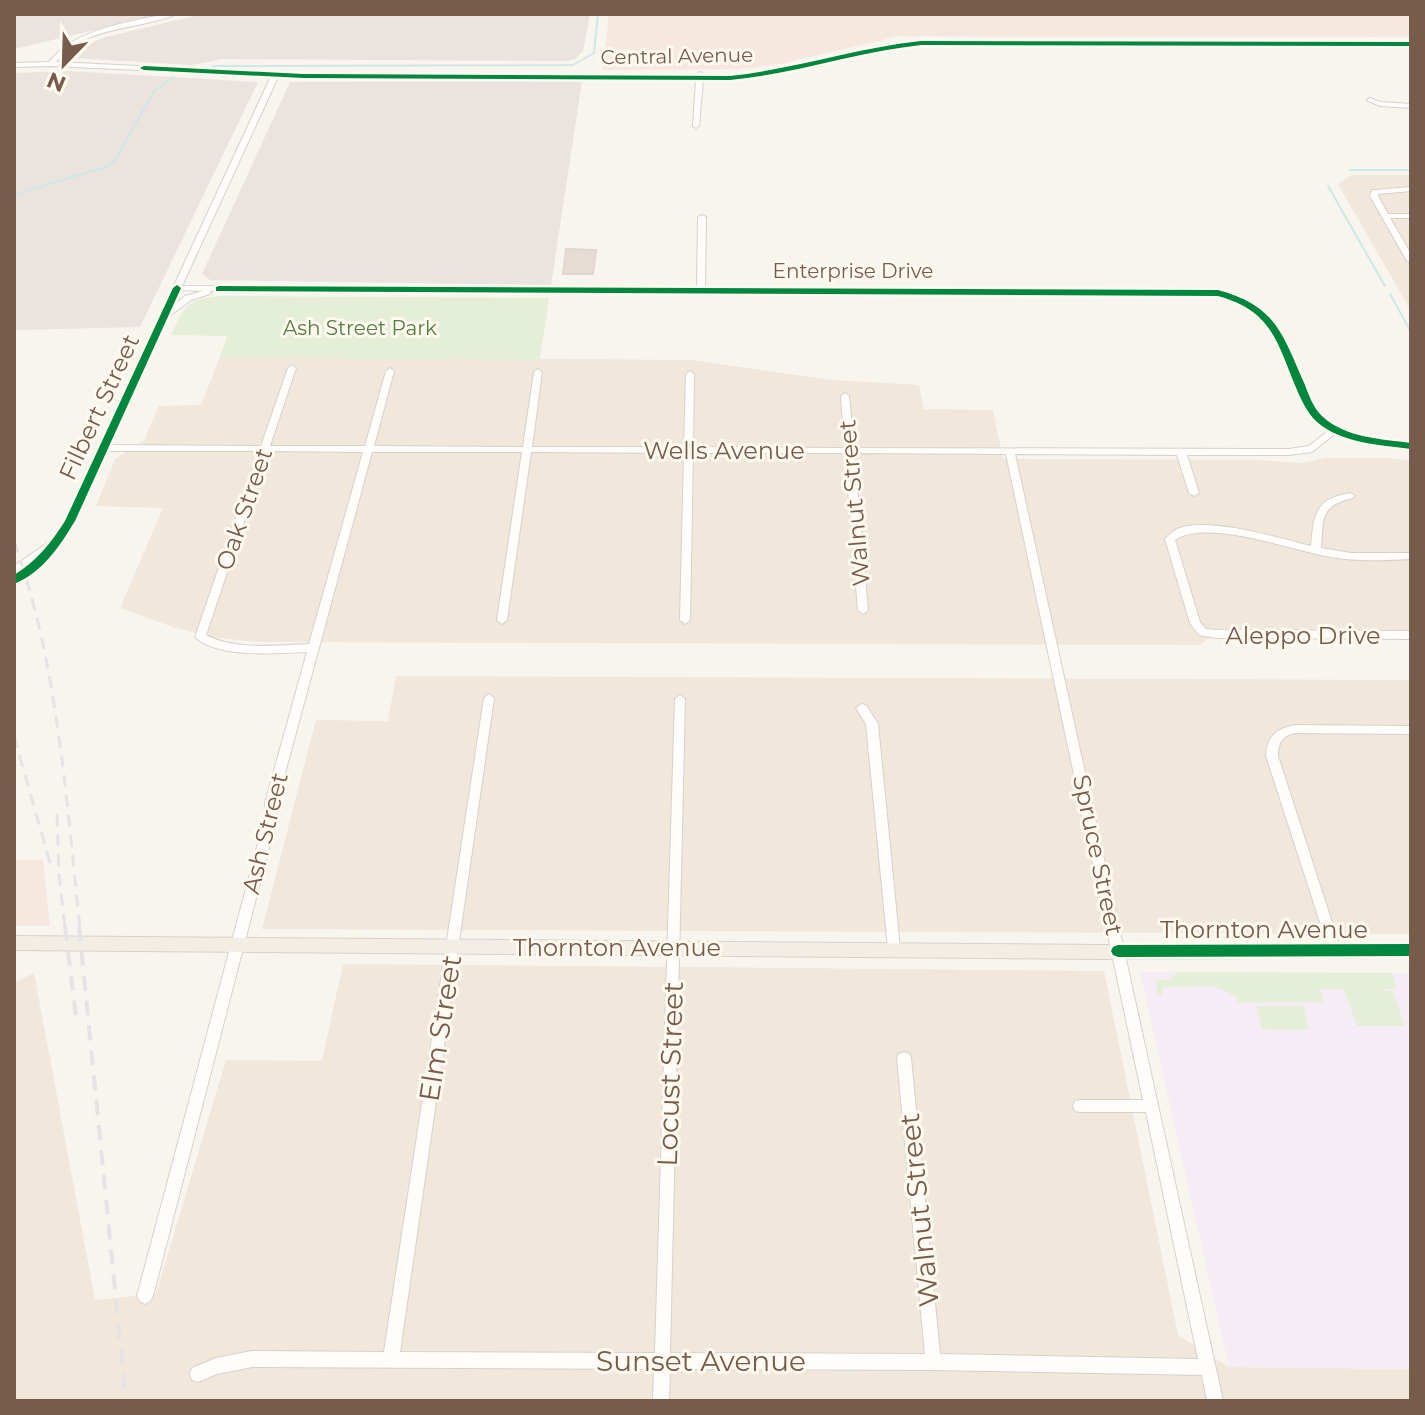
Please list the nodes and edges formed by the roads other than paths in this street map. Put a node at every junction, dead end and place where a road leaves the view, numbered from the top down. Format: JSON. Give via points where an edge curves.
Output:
{"nodes":[{"id":1,"x":174,"y":14,"type":"edge"},
{"id":2,"x":1411,"y":42,"type":"edge"},
{"id":3,"x":51,"y":64,"type":"junction"},
{"id":4,"x":14,"y":65,"type":"edge"},
{"id":5,"x":144,"y":68,"type":"junction"},
{"id":6,"x":275,"y":75,"type":"junction"},
{"id":7,"x":700,"y":76,"type":"junction"},
{"id":8,"x":272,"y":84,"type":"junction"},
{"id":9,"x":1370,"y":100,"type":"dead end"},
{"id":10,"x":1411,"y":106,"type":"edge"},
{"id":11,"x":696,"y":126,"type":"dead end"},
{"id":12,"x":1411,"y":189,"type":"edge"},
{"id":13,"x":1386,"y":216,"type":"junction"},
{"id":14,"x":1411,"y":216,"type":"edge"},
{"id":15,"x":702,"y":217,"type":"dead end"},
{"id":16,"x":1398,"y":238,"type":"junction"},
{"id":17,"x":1411,"y":238,"type":"edge"},
{"id":18,"x":1411,"y":260,"type":"edge"},
{"id":19,"x":193,"y":274,"type":"junction"},
{"id":20,"x":177,"y":288,"type":"junction"},
{"id":21,"x":219,"y":289,"type":"junction"},
{"id":22,"x":701,"y":290,"type":"junction"},
{"id":23,"x":165,"y":317,"type":"junction"},
{"id":24,"x":292,"y":368,"type":"dead end"},
{"id":25,"x":390,"y":371,"type":"dead end"},
{"id":26,"x":538,"y":372,"type":"dead end"},
{"id":27,"x":690,"y":374,"type":"dead end"},
{"id":28,"x":845,"y":396,"type":"dead end"},
{"id":29,"x":1335,"y":429,"type":"junction"},
{"id":30,"x":1411,"y":446,"type":"edge"},
{"id":31,"x":105,"y":448,"type":"junction"},
{"id":32,"x":265,"y":448,"type":"junction"},
{"id":33,"x":367,"y":448,"type":"junction"},
{"id":34,"x":528,"y":449,"type":"junction"},
{"id":35,"x":689,"y":450,"type":"junction"},
{"id":36,"x":850,"y":450,"type":"junction"},
{"id":37,"x":1010,"y":451,"type":"junction"},
{"id":38,"x":1181,"y":451,"type":"junction"},
{"id":39,"x":1194,"y":493,"type":"dead end"},
{"id":40,"x":1350,"y":496,"type":"dead end"},
{"id":41,"x":1316,"y":551,"type":"junction"},
{"id":42,"x":1411,"y":556,"type":"edge"},
{"id":43,"x":22,"y":569,"type":"edge"},
{"id":44,"x":14,"y":580,"type":"edge"},
{"id":45,"x":863,"y":610,"type":"dead end"},
{"id":46,"x":502,"y":620,"type":"dead end"},
{"id":47,"x":685,"y":620,"type":"dead end"},
{"id":48,"x":1411,"y":635,"type":"edge"},
{"id":49,"x":314,"y":648,"type":"junction"},
{"id":50,"x":489,"y":698,"type":"dead end"},
{"id":51,"x":680,"y":699,"type":"dead end"},
{"id":52,"x":862,"y":708,"type":"dead end"},
{"id":53,"x":1411,"y":730,"type":"edge"},
{"id":54,"x":14,"y":943,"type":"edge"},
{"id":55,"x":236,"y":945,"type":"junction"},
{"id":56,"x":453,"y":946,"type":"junction"},
{"id":57,"x":673,"y":947,"type":"junction"},
{"id":58,"x":894,"y":948,"type":"junction"},
{"id":59,"x":1335,"y":950,"type":"junction"},
{"id":60,"x":1411,"y":950,"type":"edge"},
{"id":61,"x":1118,"y":951,"type":"junction"},
{"id":62,"x":904,"y":1058,"type":"dead end"},
{"id":63,"x":1080,"y":1106,"type":"dead end"},
{"id":64,"x":1151,"y":1106,"type":"junction"},
{"id":65,"x":145,"y":1296,"type":"dead end"},
{"id":66,"x":391,"y":1359,"type":"junction"},
{"id":67,"x":662,"y":1361,"type":"junction"},
{"id":68,"x":933,"y":1362,"type":"junction"},
{"id":69,"x":1208,"y":1367,"type":"junction"},
{"id":70,"x":198,"y":1374,"type":"dead end"},
{"id":71,"x":661,"y":1401,"type":"edge"},
{"id":72,"x":1215,"y":1401,"type":"edge"}],
"edges":[{"from":1,"to":3,"type":"street","via":[[94,34],[70,44]]},
{"from":2,"to":7,"type":"street","name":"Central Avenue","via":[[921,43],[868,49],[779,73]]},
{"from":3,"to":4,"type":"street","name":"Central Avenue"},
{"from":3,"to":5,"type":"street","name":"Central Avenue"},
{"from":5,"to":6,"type":"street","name":"Central Avenue"},
{"from":5,"to":8,"type":"street","via":[[166,74],[260,78]]},
{"from":6,"to":7,"type":"street","name":"Central Avenue"},
{"from":6,"to":8,"type":"street","name":"Filbert Street"},
{"from":7,"to":11,"type":"street"},
{"from":8,"to":19,"type":"street","name":"Filbert Street"},
{"from":9,"to":10,"type":"street"},
{"from":12,"to":13,"type":"street","via":[[1375,192]]},
{"from":13,"to":14,"type":"street"},
{"from":13,"to":16,"type":"street"},
{"from":15,"to":22,"type":"street"},
{"from":16,"to":17,"type":"street"},
{"from":16,"to":18,"type":"street"},
{"from":19,"to":20,"type":"street","name":"Filbert Street"},
{"from":19,"to":21,"type":"street"},
{"from":20,"to":21,"type":"street","name":"Enterprise Drive"},
{"from":20,"to":23,"type":"street","name":"Filbert Street"},
{"from":21,"to":22,"type":"street","name":"Enterprise Drive"},
{"from":21,"to":23,"type":"street","via":[[188,298]]},
{"from":22,"to":29,"type":"street","name":"Enterprise Drive","via":[[1231,295],[1268,317],[1308,402]]},
{"from":23,"to":31,"type":"street","name":"Filbert Street"},
{"from":24,"to":32,"type":"street","name":"Oak Street"},
{"from":25,"to":33,"type":"street","name":"Ash Street"},
{"from":26,"to":34,"type":"street"},
{"from":27,"to":35,"type":"street"},
{"from":28,"to":36,"type":"street","name":"Walnut Street"},
{"from":29,"to":30,"type":"street"},
{"from":29,"to":38,"type":"street","name":"Wells Avenue","via":[[1320,444],[1302,451]]},
{"from":31,"to":32,"type":"street","name":"Wells Avenue"},
{"from":31,"to":43,"type":"street","name":"Filbert Street","via":[[53,550]]},
{"from":32,"to":33,"type":"street","name":"Wells Avenue"},
{"from":32,"to":49,"type":"street","name":"Oak Street","via":[[200,637],[211,644]]},
{"from":33,"to":34,"type":"street","name":"Wells Avenue"},
{"from":33,"to":49,"type":"street","name":"Ash Street"},
{"from":34,"to":35,"type":"street","name":"Wells Avenue"},
{"from":34,"to":46,"type":"street"},
{"from":35,"to":36,"type":"street","name":"Wells Avenue"},
{"from":35,"to":47,"type":"street"},
{"from":36,"to":37,"type":"street","name":"Wells Avenue"},
{"from":36,"to":45,"type":"street","name":"Walnut Street"},
{"from":37,"to":38,"type":"street","name":"Wells Avenue"},
{"from":37,"to":61,"type":"street","name":"Spruce Street"},
{"from":38,"to":39,"type":"street"},
{"from":40,"to":41,"type":"street","via":[[1331,499],[1322,509]]},
{"from":41,"to":42,"type":"street"},
{"from":41,"to":48,"type":"street","name":"Aleppo Drive","via":[[1236,531],[1171,535],[1195,623],[1203,632]]},
{"from":43,"to":44,"type":"street","name":"Filbert Street"},
{"from":49,"to":55,"type":"street","name":"Ash Street"},
{"from":50,"to":56,"type":"street","name":"Elm Street"},
{"from":51,"to":57,"type":"street","name":"Locust Street"},
{"from":52,"to":58,"type":"street","via":[[872,724]]},
{"from":53,"to":59,"type":"street","via":[[1295,729],[1275,738],[1272,756]]},
{"from":54,"to":55,"type":"main road","name":"Thornton Avenue"},
{"from":55,"to":56,"type":"main road","name":"Thornton Avenue"},
{"from":55,"to":65,"type":"street","name":"Ash Street"},
{"from":56,"to":57,"type":"main road","name":"Thornton Avenue"},
{"from":56,"to":66,"type":"street","name":"Elm Street"},
{"from":57,"to":58,"type":"main road","name":"Thornton Avenue"},
{"from":57,"to":67,"type":"street","name":"Locust Street"},
{"from":58,"to":61,"type":"main road","name":"Thornton Avenue"},
{"from":59,"to":60,"type":"main road","name":"Thornton Avenue"},
{"from":59,"to":61,"type":"main road","name":"Thornton Avenue"},
{"from":61,"to":64,"type":"street","name":"Spruce Street"},
{"from":62,"to":68,"type":"street","name":"Walnut Street"},
{"from":63,"to":64,"type":"street"},
{"from":64,"to":69,"type":"street","name":"Spruce Street"},
{"from":66,"to":67,"type":"street","name":"Sunset Avenue"},
{"from":66,"to":70,"type":"street","name":"Sunset Avenue","via":[[252,1359]]},
{"from":67,"to":68,"type":"street","name":"Sunset Avenue"},
{"from":67,"to":71,"type":"street","name":"Locust Street"},
{"from":68,"to":69,"type":"street","name":"Sunset Avenue"},
{"from":69,"to":72,"type":"street","name":"Spruce Street"}]}
